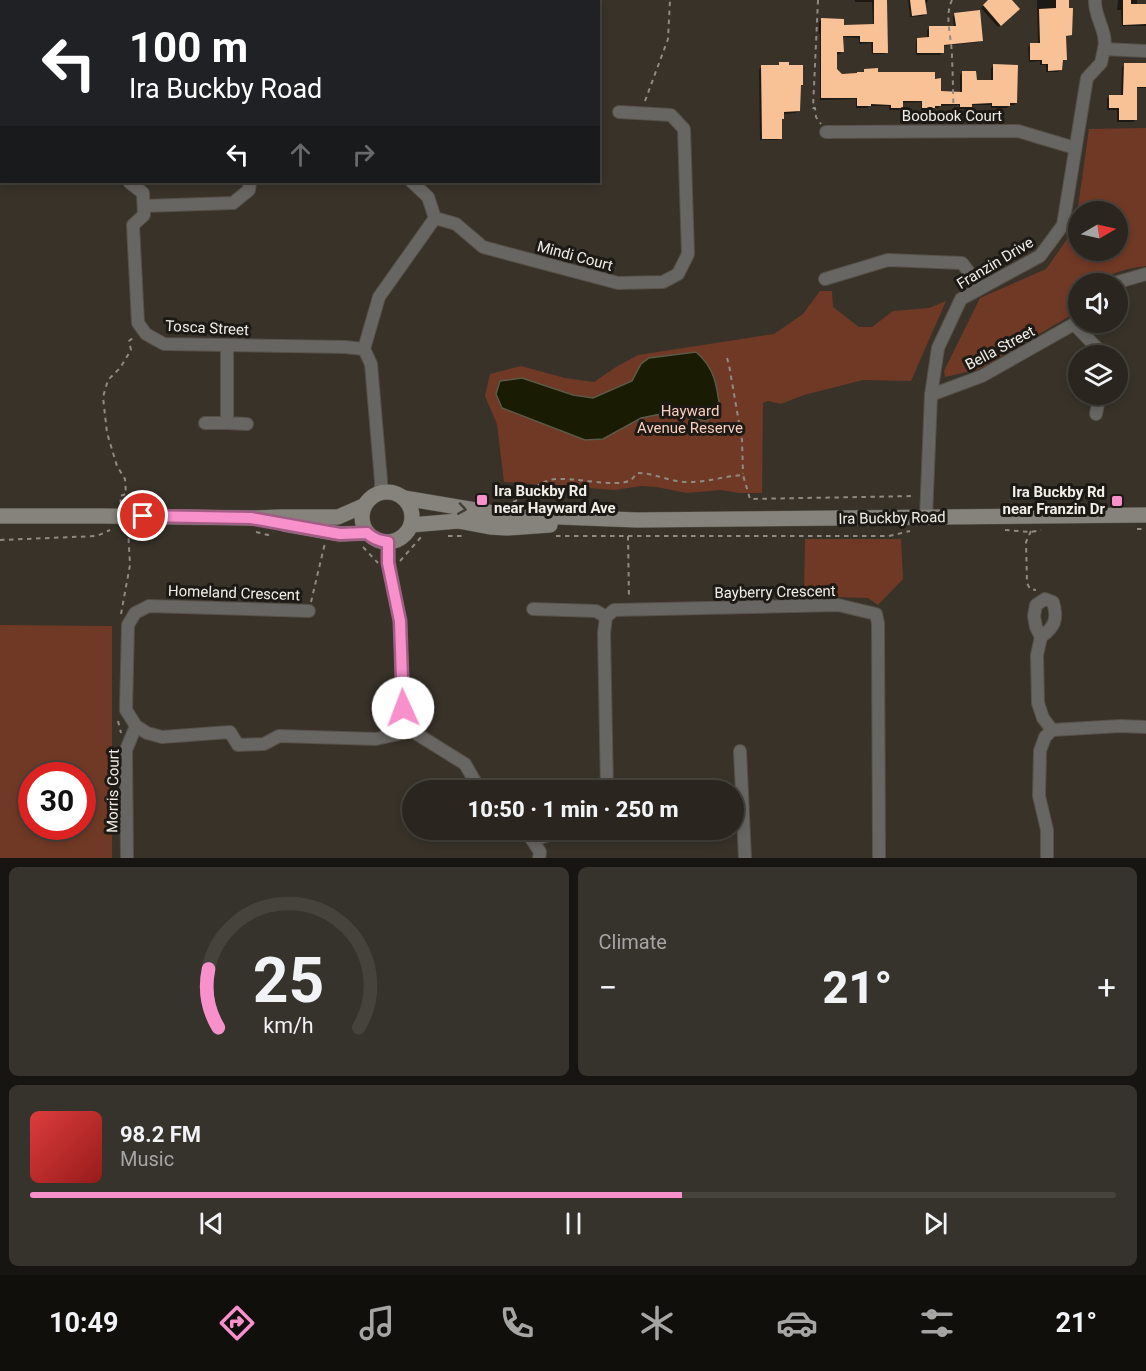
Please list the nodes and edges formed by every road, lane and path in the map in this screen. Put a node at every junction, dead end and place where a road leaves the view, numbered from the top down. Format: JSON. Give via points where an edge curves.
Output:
{"nodes":[{"id":1,"x":670,"y":0,"type":"edge"},
{"id":2,"x":818,"y":0,"type":"edge"},
{"id":3,"x":952,"y":0,"type":"edge"},
{"id":4,"x":1095,"y":0,"type":"edge"},
{"id":5,"x":1104,"y":49,"type":"junction"},
{"id":6,"x":1146,"y":51,"type":"edge"},
{"id":7,"x":619,"y":112,"type":"dead end"},
{"id":8,"x":642,"y":114,"type":"junction"},
{"id":9,"x":954,"y":131,"type":"junction"},
{"id":10,"x":826,"y":132,"type":"joint"},
{"id":11,"x":1075,"y":148,"type":"junction"},
{"id":12,"x":130,"y":183,"type":"edge"},
{"id":13,"x":250,"y":183,"type":"edge"},
{"id":14,"x":413,"y":183,"type":"edge"},
{"id":15,"x":144,"y":206,"type":"junction"},
{"id":16,"x":435,"y":218,"type":"junction"},
{"id":17,"x":1146,"y":274,"type":"edge"},
{"id":18,"x":825,"y":279,"type":"dead end"},
{"id":19,"x":1128,"y":279,"type":"edge"},
{"id":20,"x":981,"y":288,"type":"junction"},
{"id":21,"x":1068,"y":327,"type":"edge"},
{"id":22,"x":1084,"y":333,"type":"edge"},
{"id":23,"x":134,"y":337,"type":"dead end"},
{"id":24,"x":227,"y":345,"type":"junction"},
{"id":25,"x":1094,"y":345,"type":"edge"},
{"id":26,"x":364,"y":349,"type":"junction"},
{"id":27,"x":727,"y":358,"type":"dead end"},
{"id":28,"x":931,"y":396,"type":"junction"},
{"id":29,"x":1098,"y":405,"type":"edge"},
{"id":30,"x":1096,"y":414,"type":"dead end"},
{"id":31,"x":205,"y":423,"type":"dead end"},
{"id":32,"x":226,"y":423,"type":"junction"},
{"id":33,"x":247,"y":424,"type":"dead end"},
{"id":34,"x":743,"y":475,"type":"junction"},
{"id":35,"x":381,"y":492,"type":"junction"},
{"id":36,"x":927,"y":495,"type":"junction"},
{"id":37,"x":404,"y":498,"type":"junction"},
{"id":38,"x":510,"y":503,"type":"dead end"},
{"id":39,"x":363,"y":506,"type":"junction"},
{"id":40,"x":1146,"y":515,"type":"edge"},
{"id":41,"x":0,"y":516,"type":"edge"},
{"id":42,"x":1030,"y":516,"type":"junction"},
{"id":43,"x":926,"y":517,"type":"junction"},
{"id":44,"x":637,"y":520,"type":"junction"},
{"id":45,"x":124,"y":524,"type":"junction"},
{"id":46,"x":251,"y":524,"type":"junction"},
{"id":47,"x":1137,"y":529,"type":"dead end"},
{"id":48,"x":1146,"y":529,"type":"edge"},
{"id":49,"x":276,"y":530,"type":"dead end"},
{"id":50,"x":416,"y":530,"type":"junction"},
{"id":51,"x":997,"y":530,"type":"dead end"},
{"id":52,"x":1041,"y":530,"type":"dead end"},
{"id":53,"x":910,"y":531,"type":"dead end"},
{"id":54,"x":1031,"y":532,"type":"junction"},
{"id":55,"x":445,"y":536,"type":"dead end"},
{"id":56,"x":468,"y":536,"type":"dead end"},
{"id":57,"x":548,"y":536,"type":"dead end"},
{"id":58,"x":628,"y":536,"type":"junction"},
{"id":59,"x":327,"y":537,"type":"dead end"},
{"id":60,"x":362,"y":538,"type":"junction"},
{"id":61,"x":0,"y":540,"type":"edge"},
{"id":62,"x":388,"y":542,"type":"junction"},
{"id":63,"x":388,"y":563,"type":"junction"},
{"id":64,"x":1045,"y":600,"type":"junction"},
{"id":65,"x":533,"y":609,"type":"dead end"},
{"id":66,"x":629,"y":610,"type":"junction"},
{"id":67,"x":309,"y":611,"type":"joint"},
{"id":68,"x":606,"y":617,"type":"junction"},
{"id":69,"x":1041,"y":637,"type":"junction"},
{"id":70,"x":136,"y":726,"type":"junction"},
{"id":71,"x":1146,"y":727,"type":"edge"},
{"id":72,"x":1052,"y":729,"type":"junction"},
{"id":73,"x":412,"y":731,"type":"junction"},
{"id":74,"x":740,"y":751,"type":"dead end"},
{"id":75,"x":474,"y":780,"type":"edge"},
{"id":76,"x":607,"y":780,"type":"edge"},
{"id":77,"x":532,"y":840,"type":"edge"},
{"id":78,"x":128,"y":858,"type":"edge"},
{"id":79,"x":539,"y":858,"type":"edge"},
{"id":80,"x":745,"y":858,"type":"edge"},
{"id":81,"x":879,"y":858,"type":"edge"},
{"id":82,"x":1047,"y":858,"type":"edge"}],
"edges":[{"from":1,"to":8,"type":"path","via":[[668,39]]},
{"from":2,"to":10,"type":"path","via":[[813,108]]},
{"from":3,"to":9,"type":"path"},
{"from":4,"to":5,"type":"street","via":[[1106,40]]},
{"from":5,"to":6,"type":"street"},
{"from":5,"to":11,"type":"street","name":"Franzin Drive","via":[[1101,63],[1087,78]]},
{"from":7,"to":8,"type":"street","name":"Mindi Court"},
{"from":8,"to":16,"type":"street","name":"Mindi Court","via":[[670,115],[684,129],[688,254],[678,274],[663,282],[618,283],[483,247],[456,224]]},
{"from":9,"to":10,"type":"street","name":"Boobook Court"},
{"from":9,"to":11,"type":"street","name":"Boobook Court","via":[[1018,132]]},
{"from":11,"to":20,"type":"street","name":"Franzin Drive","via":[[1063,225],[1040,256]]},
{"from":12,"to":15,"type":"street","via":[[143,193]]},
{"from":13,"to":15,"type":"street","via":[[249,190],[233,203]]},
{"from":14,"to":16,"type":"street","via":[[428,197]]},
{"from":15,"to":24,"type":"street","name":"Tosca Street","via":[[144,215],[133,225],[138,323],[146,334],[164,344]]},
{"from":16,"to":26,"type":"street","via":[[379,297]]},
{"from":17,"to":19,"type":"street"},
{"from":18,"to":20,"type":"street","via":[[888,260],[962,263]]},
{"from":20,"to":28,"type":"street","name":"Franzin Drive","via":[[961,299],[938,348]]},
{"from":21,"to":28,"type":"street","name":"Bella Street","via":[[982,376]]},
{"from":22,"to":25,"type":"street"},
{"from":23,"to":45,"type":"path","via":[[129,341],[131,350],[108,380],[103,397],[107,433],[125,479],[126,494],[120,496]]},
{"from":24,"to":26,"type":"street","name":"Tosca Street"},
{"from":24,"to":32,"type":"street"},
{"from":26,"to":35,"type":"street","via":[[371,364]]},
{"from":27,"to":34,"type":"path","via":[[738,410]]},
{"from":28,"to":36,"type":"street","name":"Franzin Drive"},
{"from":29,"to":30,"type":"street"},
{"from":31,"to":32,"type":"street"},
{"from":32,"to":33,"type":"street"},
{"from":34,"to":36,"type":"path","via":[[750,499]]},
{"from":34,"to":38,"type":"path","via":[[686,482],[649,473],[637,473],[630,481],[618,483],[550,480]]},
{"from":35,"to":37,"type":"street","via":[[397,493]]},
{"from":35,"to":39,"type":"street"},
{"from":36,"to":43,"type":"street","name":"Franzin Drive"},
{"from":37,"to":44,"type":"street","name":"Ira Buckby Road","one_way":true,"via":[[505,515]]},
{"from":37,"to":50,"type":"street"},
{"from":39,"to":46,"type":"street","via":[[338,518],[279,517]]},
{"from":39,"to":60,"type":"street"},
{"from":40,"to":42,"type":"street","name":"Ira Buckby Road"},
{"from":41,"to":45,"type":"street"},
{"from":42,"to":43,"type":"street","name":"Ira Buckby Road"},
{"from":42,"to":54,"type":"path"},
{"from":43,"to":44,"type":"street","name":"Ira Buckby Road"},
{"from":44,"to":50,"type":"street","name":"Ira Buckby Road","via":[[507,528],[458,521]]},
{"from":44,"to":58,"type":"path"},
{"from":45,"to":46,"type":"street"},
{"from":45,"to":61,"type":"path","via":[[97,536]]},
{"from":46,"to":49,"type":"path","via":[[259,533],[268,535]]},
{"from":46,"to":60,"type":"street"},
{"from":47,"to":48,"type":"path"},
{"from":50,"to":62,"type":"street"},
{"from":50,"to":63,"type":"path","via":[[401,561]]},
{"from":51,"to":54,"type":"path"},
{"from":52,"to":54,"type":"path"},
{"from":53,"to":58,"type":"path","via":[[889,536]]},
{"from":54,"to":64,"type":"path","via":[[1026,542],[1027,583],[1030,589],[1042,591]]},
{"from":55,"to":56,"type":"path"},
{"from":57,"to":58,"type":"path"},
{"from":58,"to":66,"type":"path"},
{"from":59,"to":67,"type":"path"},
{"from":60,"to":62,"type":"street"},
{"from":60,"to":63,"type":"path","via":[[363,547],[380,565]]},
{"from":62,"to":63,"type":"street"},
{"from":63,"to":73,"type":"street","via":[[400,621],[403,708]]},
{"from":64,"to":69,"type":"street","via":[[1036,605],[1034,616]]},
{"from":64,"to":69,"type":"street","via":[[1053,602],[1055,620],[1051,630]]},
{"from":65,"to":68,"type":"street","via":[[596,611]]},
{"from":66,"to":68,"type":"street","name":"Bayberry Crescent","via":[[614,610]]},
{"from":66,"to":81,"type":"street","name":"Bayberry Crescent","via":[[838,605],[876,614]]},
{"from":67,"to":70,"type":"street","name":"Homeland Crescent","via":[[149,606],[135,613],[128,625],[126,710]]},
{"from":68,"to":76,"type":"street"},
{"from":69,"to":72,"type":"street","via":[[1036,674],[1038,703]]},
{"from":70,"to":73,"type":"street","via":[[162,737],[230,732],[238,745],[264,744],[279,736],[376,739]]},
{"from":70,"to":78,"type":"street","name":"Morris Court","via":[[126,750]]},
{"from":71,"to":72,"type":"street"},
{"from":72,"to":82,"type":"street","via":[[1040,751],[1039,796],[1047,830]]},
{"from":73,"to":75,"type":"street","via":[[465,764]]},
{"from":74,"to":80,"type":"street"},
{"from":77,"to":79,"type":"street","via":[[540,852]]}]}
